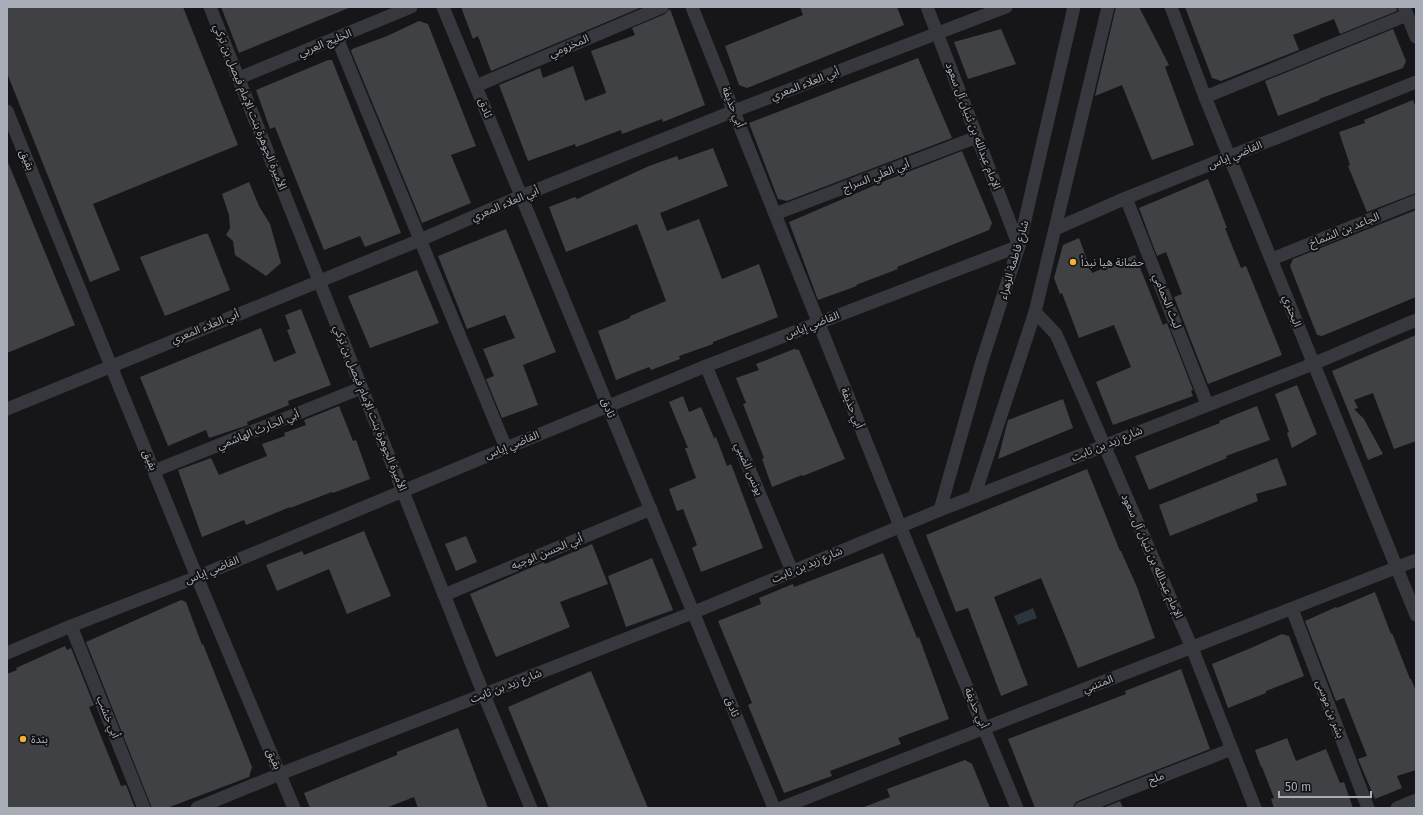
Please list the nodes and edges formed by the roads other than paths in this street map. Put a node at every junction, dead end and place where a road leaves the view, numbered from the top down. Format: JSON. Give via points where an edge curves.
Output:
{"nodes":[{"id":1,"x":210,"y":7,"type":"edge"},
{"id":2,"x":411,"y":7,"type":"edge"},
{"id":3,"x":443,"y":7,"type":"edge"},
{"id":4,"x":662,"y":7,"type":"edge"},
{"id":5,"x":692,"y":7,"type":"edge"},
{"id":6,"x":926,"y":7,"type":"edge"},
{"id":7,"x":1006,"y":7,"type":"edge"},
{"id":8,"x":1074,"y":7,"type":"edge"},
{"id":9,"x":1108,"y":7,"type":"edge"},
{"id":10,"x":1171,"y":7,"type":"edge"},
{"id":11,"x":1405,"y":11,"type":"edge"},
{"id":12,"x":937,"y":34,"type":"junction"},
{"id":13,"x":1416,"y":37,"type":"edge"},
{"id":14,"x":337,"y":38,"type":"junction"},
{"id":15,"x":239,"y":78,"type":"junction"},
{"id":16,"x":1416,"y":82,"type":"edge"},
{"id":17,"x":476,"y":86,"type":"junction"},
{"id":18,"x":1205,"y":97,"type":"junction"},
{"id":19,"x":7,"y":111,"type":"edge"},
{"id":20,"x":734,"y":111,"type":"junction"},
{"id":21,"x":977,"y":137,"type":"junction"},
{"id":22,"x":1229,"y":157,"type":"junction"},
{"id":23,"x":522,"y":196,"type":"junction"},
{"id":24,"x":1126,"y":198,"type":"junction"},
{"id":25,"x":1416,"y":201,"type":"edge"},
{"id":26,"x":776,"y":214,"type":"junction"},
{"id":27,"x":1055,"y":229,"type":"junction"},
{"id":28,"x":420,"y":240,"type":"junction"},
{"id":29,"x":1019,"y":246,"type":"junction"},
{"id":30,"x":1272,"y":259,"type":"junction"},
{"id":31,"x":319,"y":281,"type":"junction"},
{"id":32,"x":1035,"y":312,"type":"junction"},
{"id":33,"x":1416,"y":320,"type":"edge"},
{"id":34,"x":818,"y":323,"type":"junction"},
{"id":35,"x":1313,"y":364,"type":"junction"},
{"id":36,"x":112,"y":365,"type":"junction"},
{"id":37,"x":706,"y":366,"type":"junction"},
{"id":38,"x":361,"y":388,"type":"junction"},
{"id":39,"x":1207,"y":404,"type":"junction"},
{"id":40,"x":607,"y":406,"type":"junction"},
{"id":41,"x":7,"y":409,"type":"edge"},
{"id":42,"x":1103,"y":445,"type":"junction"},
{"id":43,"x":506,"y":448,"type":"junction"},
{"id":44,"x":154,"y":471,"type":"junction"},
{"id":45,"x":403,"y":490,"type":"junction"},
{"id":46,"x":974,"y":497,"type":"junction"},
{"id":47,"x":651,"y":509,"type":"junction"},
{"id":48,"x":940,"y":510,"type":"junction"},
{"id":49,"x":900,"y":526,"type":"junction"},
{"id":50,"x":1416,"y":560,"type":"edge"},
{"id":51,"x":1397,"y":568,"type":"junction"},
{"id":52,"x":792,"y":571,"type":"junction"},
{"id":53,"x":197,"y":576,"type":"junction"},
{"id":54,"x":444,"y":595,"type":"junction"},
{"id":55,"x":1292,"y":609,"type":"junction"},
{"id":56,"x":692,"y":612,"type":"junction"},
{"id":57,"x":1416,"y":615,"type":"edge"},
{"id":58,"x":71,"y":626,"type":"junction"},
{"id":59,"x":1192,"y":648,"type":"junction"},
{"id":60,"x":7,"y":653,"type":"edge"},
{"id":61,"x":484,"y":695,"type":"junction"},
{"id":62,"x":984,"y":728,"type":"junction"},
{"id":63,"x":1232,"y":749,"type":"junction"},
{"id":64,"x":280,"y":774,"type":"junction"},
{"id":65,"x":1416,"y":800,"type":"edge"},
{"id":66,"x":144,"y":808,"type":"edge"},
{"id":67,"x":197,"y":808,"type":"edge"},
{"id":68,"x":294,"y":808,"type":"edge"},
{"id":69,"x":531,"y":808,"type":"edge"},
{"id":70,"x":774,"y":808,"type":"edge"},
{"id":71,"x":781,"y":808,"type":"edge"},
{"id":72,"x":1017,"y":808,"type":"edge"},
{"id":73,"x":1080,"y":808,"type":"edge"},
{"id":74,"x":1255,"y":808,"type":"edge"},
{"id":75,"x":1368,"y":808,"type":"edge"},
{"id":76,"x":1397,"y":808,"type":"edge"}],
"edges":[{"from":1,"to":15,"type":"street","name":"الأميرة الجوهرة بنت الإمام فيصل بن تركي"},
{"from":2,"to":14,"type":"street","name":"الخليج العربي"},
{"from":3,"to":17,"type":"street","name":"ثادق"},
{"from":4,"to":17,"type":"street","name":"المخزومي"},
{"from":5,"to":20,"type":"street","name":"أبي حذيفة"},
{"from":6,"to":12,"type":"street","name":"الإمام عبدالله بن ثنيان آل سعود"},
{"from":7,"to":12,"type":"street","name":"أبي العلاء المعري"},
{"from":8,"to":29,"type":"street","name":"شارع فاطمة الزهراء"},
{"from":9,"to":27,"type":"street"},
{"from":10,"to":18,"type":"street","name":"البحتري"},
{"from":11,"to":13,"type":"street"},
{"from":11,"to":18,"type":"street"},
{"from":12,"to":20,"type":"street","name":"أبي العلاء المعري"},
{"from":12,"to":21,"type":"street","name":"الإمام عبدالله بن ثنيان آل سعود"},
{"from":14,"to":15,"type":"street","name":"الخليج العربي"},
{"from":14,"to":28,"type":"street"},
{"from":15,"to":31,"type":"street","name":"الأميرة الجوهرة بنت الإمام فيصل بن تركي"},
{"from":16,"to":22,"type":"street","name":"القاضي إياس"},
{"from":17,"to":23,"type":"street","name":"ثادق"},
{"from":18,"to":22,"type":"street","name":"البحتري"},
{"from":19,"to":36,"type":"street","name":"بقيق"},
{"from":20,"to":23,"type":"street","name":"أبي العلاء المعري"},
{"from":20,"to":26,"type":"street","name":"أبي حذيفة"},
{"from":21,"to":26,"type":"street","name":"أبي العلي السراج"},
{"from":21,"to":29,"type":"street","name":"الإمام عبدالله بن ثنيان آل سعود"},
{"from":22,"to":24,"type":"street","name":"القاضي إياس"},
{"from":22,"to":30,"type":"street","name":"البحتري"},
{"from":23,"to":28,"type":"street","name":"أبي العلاء المعري"},
{"from":23,"to":40,"type":"street","name":"ثادق"},
{"from":24,"to":27,"type":"street","name":"القاضي إياس"},
{"from":24,"to":39,"type":"street","name":"ليث الحمامي"},
{"from":25,"to":30,"type":"street","name":"الجاعد بن الشماخ"},
{"from":26,"to":34,"type":"street","name":"أبي حذيفة"},
{"from":27,"to":32,"type":"street"},
{"from":28,"to":31,"type":"street","name":"أبي العلاء المعري"},
{"from":28,"to":43,"type":"street"},
{"from":29,"to":34,"type":"street","name":"القاضي إياس"},
{"from":29,"to":48,"type":"street","name":"شارع فاطمة الزهراء","via":[[982,361]]},
{"from":30,"to":35,"type":"street","name":"البحتري"},
{"from":31,"to":36,"type":"street","name":"أبي العلاء المعري"},
{"from":31,"to":38,"type":"street","name":"الأميرة الجوهرة بنت الإمام فيصل بن تركي"},
{"from":32,"to":42,"type":"street","name":"الإمام عبدالله بن ثنيان آل سعود","via":[[1056,334]]},
{"from":32,"to":46,"type":"street"},
{"from":33,"to":35,"type":"street","name":"شارع زيد بن ثابت"},
{"from":34,"to":37,"type":"street","name":"القاضي إياس"},
{"from":34,"to":49,"type":"street","name":"أبي حذيفة"},
{"from":35,"to":39,"type":"street","name":"شارع زيد بن ثابت"},
{"from":35,"to":51,"type":"street","name":"البحتري"},
{"from":36,"to":41,"type":"street","name":"أبي العلاء المعري"},
{"from":36,"to":44,"type":"street","name":"بقيق"},
{"from":37,"to":40,"type":"street","name":"القاضي إياس"},
{"from":37,"to":52,"type":"street","name":"يونس الضبي"},
{"from":38,"to":44,"type":"street","name":"أبي الحارث الهاشمي"},
{"from":38,"to":45,"type":"street","name":"الأميرة الجوهرة بنت الإمام فيصل بن تركي"},
{"from":39,"to":42,"type":"street","name":"شارع زيد بن ثابت"},
{"from":40,"to":43,"type":"street","name":"القاضي إياس"},
{"from":40,"to":47,"type":"street","name":"ثادق"},
{"from":42,"to":46,"type":"street","name":"شارع زيد بن ثابت"},
{"from":42,"to":59,"type":"street","name":"الإمام عبدالله بن ثنيان آل سعود"},
{"from":43,"to":45,"type":"street","name":"القاضي إياس"},
{"from":44,"to":53,"type":"street","name":"بقيق"},
{"from":45,"to":53,"type":"street","name":"القاضي إياس"},
{"from":45,"to":54,"type":"street","name":"الأميرة الجوهرة بنت الإمام فيصل بن تركي"},
{"from":46,"to":48,"type":"street","name":"شارع زيد بن ثابت"},
{"from":47,"to":54,"type":"street","name":"أبي الحسن الوجيه"},
{"from":47,"to":56,"type":"street","name":"ثادق"},
{"from":48,"to":49,"type":"street","name":"شارع زيد بن ثابت"},
{"from":49,"to":52,"type":"street","name":"شارع زيد بن ثابت"},
{"from":49,"to":62,"type":"street","name":"أبي حذيفة"},
{"from":50,"to":51,"type":"street","name":"المتنبي"},
{"from":51,"to":55,"type":"street","name":"المتنبي"},
{"from":51,"to":57,"type":"street","name":"البحتري"},
{"from":52,"to":56,"type":"street","name":"شارع زيد بن ثابت"},
{"from":53,"to":58,"type":"street","name":"القاضي إياس"},
{"from":53,"to":64,"type":"street","name":"بقيق"},
{"from":54,"to":61,"type":"street","name":"الأميرة الجوهرة بنت الإمام فيصل بن تركي"},
{"from":55,"to":59,"type":"street","name":"المتنبي"},
{"from":55,"to":75,"type":"street","name":"بشر بن موسى"},
{"from":56,"to":61,"type":"street","name":"شارع زيد بن ثابت"},
{"from":56,"to":70,"type":"street","name":"ثادق"},
{"from":58,"to":60,"type":"street","name":"القاضي إياس"},
{"from":58,"to":66,"type":"street","name":"أبي خشب"},
{"from":59,"to":62,"type":"street","name":"المتنبي"},
{"from":59,"to":63,"type":"street","name":"الإمام عبدالله بن ثنيان آل سعود"},
{"from":61,"to":64,"type":"street","name":"شارع زيد بن ثابت"},
{"from":61,"to":69,"type":"street","name":"الأميرة الجوهرة بنت الإمام فيصل بن تركي"},
{"from":62,"to":71,"type":"street","name":"المتنبي"},
{"from":62,"to":72,"type":"street","name":"أبي حذيفة"},
{"from":63,"to":73,"type":"street","name":"ملح"},
{"from":63,"to":74,"type":"street","name":"الإمام عبدالله بن ثنيان آل سعود"},
{"from":64,"to":67,"type":"street","name":"شارع زيد بن ثابت"},
{"from":64,"to":68,"type":"street","name":"بقيق"},
{"from":65,"to":76,"type":"street"}]}
